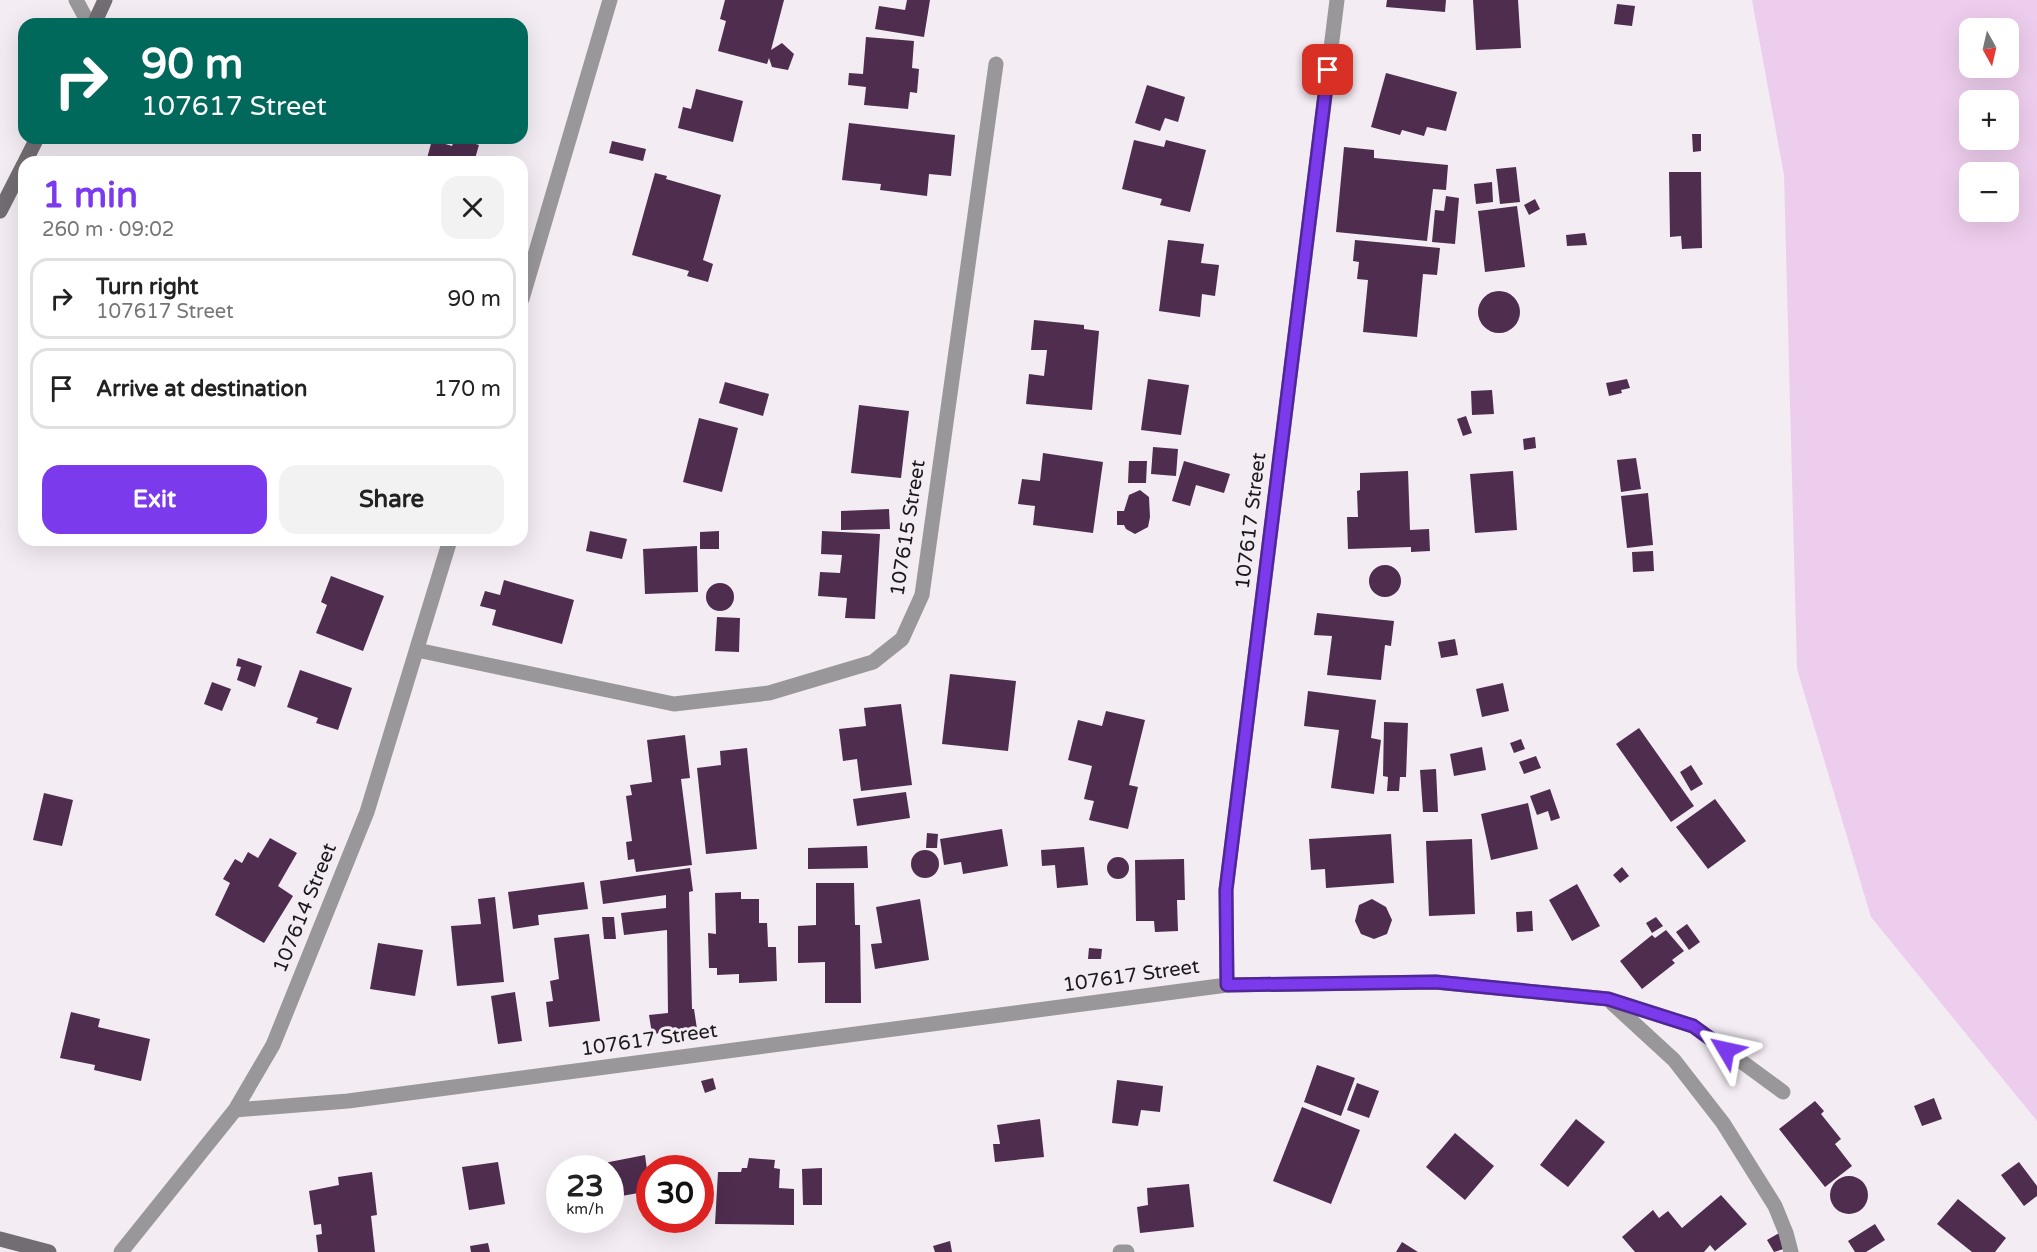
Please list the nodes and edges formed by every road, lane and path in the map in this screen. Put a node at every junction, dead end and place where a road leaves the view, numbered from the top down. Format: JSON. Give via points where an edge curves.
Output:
{"nodes":[{"id":1,"x":76,"y":0,"type":"edge"},
{"id":2,"x":105,"y":0,"type":"edge"},
{"id":3,"x":610,"y":0,"type":"edge"},
{"id":4,"x":1337,"y":0,"type":"edge"},
{"id":5,"x":87,"y":18,"type":"edge"},
{"id":6,"x":94,"y":18,"type":"edge"},
{"id":7,"x":996,"y":64,"type":"dead end"},
{"id":8,"x":18,"y":176,"type":"edge"},
{"id":9,"x":0,"y":211,"type":"edge"},
{"id":10,"x":528,"y":279,"type":"edge"},
{"id":11,"x":448,"y":546,"type":"edge"},
{"id":12,"x":417,"y":650,"type":"junction"},
{"id":13,"x":1227,"y":985,"type":"junction"},
{"id":14,"x":1608,"y":999,"type":"junction"},
{"id":15,"x":1783,"y":1092,"type":"dead end"},
{"id":16,"x":235,"y":1110,"type":"junction"},
{"id":17,"x":0,"y":1239,"type":"edge"},
{"id":18,"x":48,"y":1252,"type":"edge"},
{"id":19,"x":121,"y":1252,"type":"edge"},
{"id":20,"x":1120,"y":1252,"type":"edge"},
{"id":21,"x":1127,"y":1252,"type":"edge"},
{"id":22,"x":1791,"y":1252,"type":"edge"}],
"edges":[{"from":1,"to":5,"type":"street"},
{"from":2,"to":6,"type":"main road"},
{"from":3,"to":10,"type":"street"},
{"from":4,"to":13,"type":"street","name":"107617 Street","via":[[1226,890]]},
{"from":7,"to":12,"type":"street","name":"107615 Street","via":[[922,595],[902,639],[873,662],[770,693],[675,704]]},
{"from":8,"to":9,"type":"main road"},
{"from":11,"to":12,"type":"street","name":"107614 Street"},
{"from":12,"to":16,"type":"street","name":"107614 Street","via":[[367,812],[273,1045]]},
{"from":13,"to":14,"type":"street","via":[[1436,982]]},
{"from":13,"to":16,"type":"street","name":"107617 Street","via":[[348,1101]]},
{"from":14,"to":15,"type":"street","via":[[1693,1026]]},
{"from":14,"to":22,"type":"street","via":[[1674,1060],[1722,1123],[1775,1206]]},
{"from":16,"to":19,"type":"street","name":"107614 Street"},
{"from":17,"to":18,"type":"main road"},
{"from":20,"to":21,"type":"street"}]}
